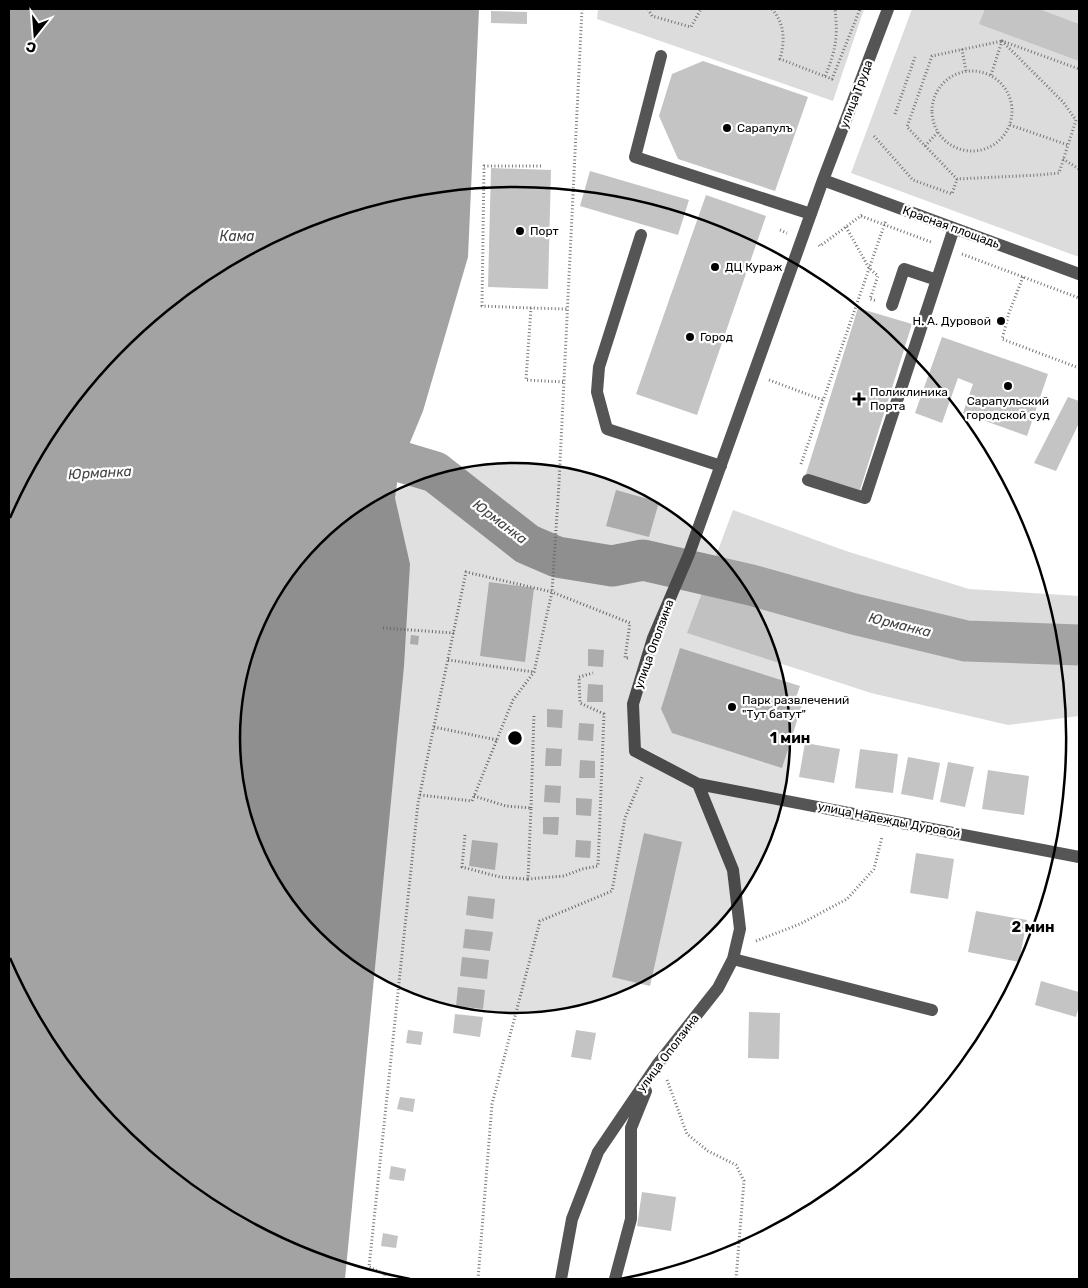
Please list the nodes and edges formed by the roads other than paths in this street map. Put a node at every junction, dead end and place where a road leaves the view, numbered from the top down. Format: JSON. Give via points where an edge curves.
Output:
{"nodes":[{"id":1,"x":888,"y":9,"type":"edge"},
{"id":2,"x":661,"y":56,"type":"dead end"},
{"id":3,"x":823,"y":180,"type":"junction"},
{"id":4,"x":811,"y":214,"type":"junction"},
{"id":5,"x":954,"y":228,"type":"junction"},
{"id":6,"x":641,"y":235,"type":"dead end"},
{"id":7,"x":1079,"y":274,"type":"edge"},
{"id":8,"x":937,"y":280,"type":"junction"},
{"id":9,"x":892,"y":305,"type":"dead end"},
{"id":10,"x":721,"y":466,"type":"junction"},
{"id":11,"x":808,"y":480,"type":"dead end"},
{"id":12,"x":698,"y":784,"type":"junction"},
{"id":13,"x":1079,"y":857,"type":"edge"},
{"id":14,"x":734,"y":954,"type":"junction"},
{"id":15,"x":932,"y":1010,"type":"dead end"},
{"id":16,"x":658,"y":1063,"type":"junction"},
{"id":17,"x":561,"y":1279,"type":"edge"},
{"id":18,"x":615,"y":1279,"type":"edge"}],
"edges":[{"from":1,"to":3,"type":"street","name":"улица Труда"},
{"from":2,"to":4,"type":"street","via":[[635,157]]},
{"from":3,"to":4,"type":"street","name":"улица Оползина"},
{"from":3,"to":5,"type":"street","name":"Красная площадь"},
{"from":4,"to":10,"type":"street","name":"улица Оползина"},
{"from":5,"to":7,"type":"street","name":"Красная площадь"},
{"from":5,"to":8,"type":"street"},
{"from":6,"to":10,"type":"street","via":[[599,367],[597,392],[606,429]]},
{"from":8,"to":9,"type":"street","via":[[904,269]]},
{"from":8,"to":11,"type":"street","via":[[865,498]]},
{"from":10,"to":12,"type":"street","name":"улица Оползина","via":[[689,554],[653,638],[633,704],[635,750]]},
{"from":12,"to":13,"type":"street","name":"улица Надежды Дуровой"},
{"from":12,"to":14,"type":"street","name":"улица Оползина","via":[[733,870],[740,929]]},
{"from":14,"to":15,"type":"street"},
{"from":14,"to":16,"type":"street","name":"улица Оползина","via":[[718,988]]},
{"from":16,"to":17,"type":"street","name":"улица Оползина","via":[[598,1152],[572,1219]]},
{"from":16,"to":18,"type":"street","via":[[631,1128],[631,1219]]}]}
